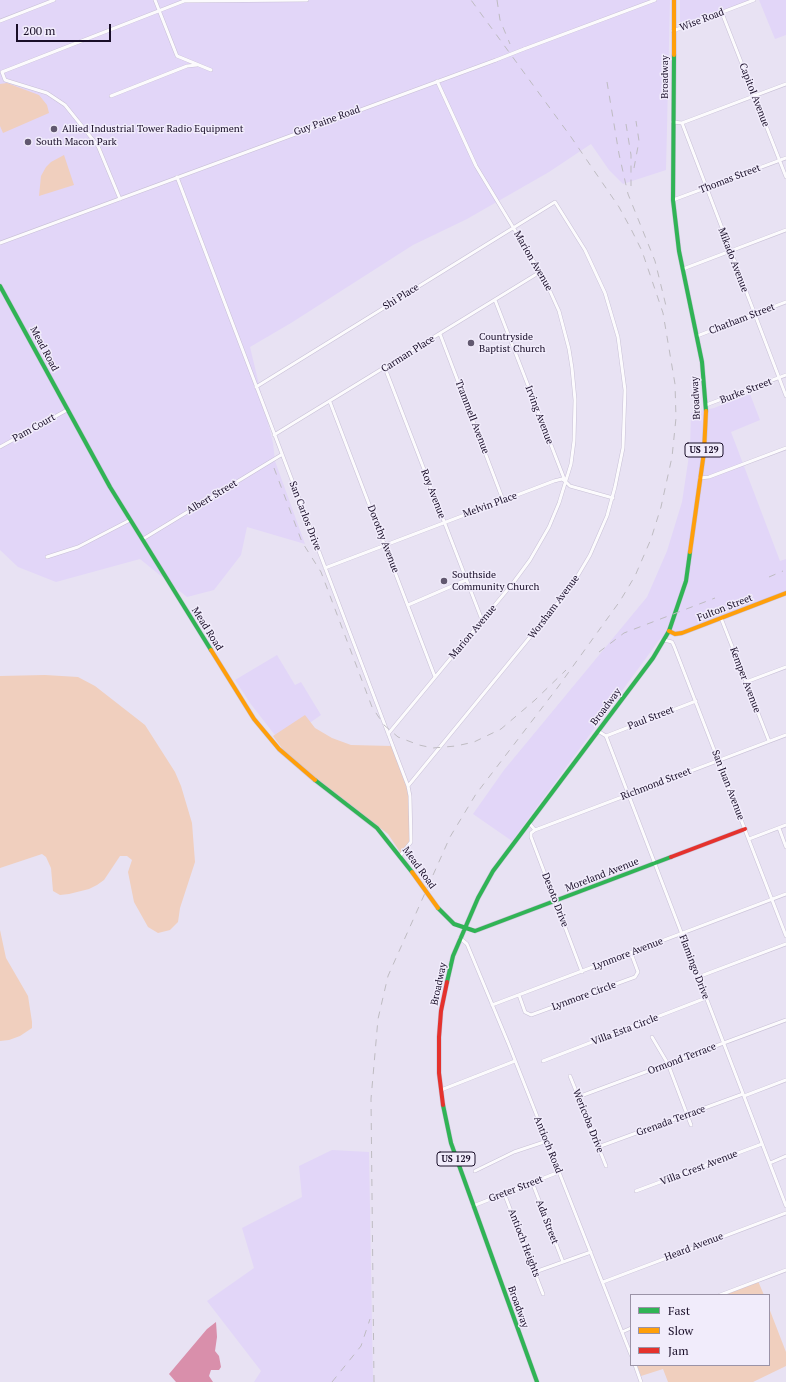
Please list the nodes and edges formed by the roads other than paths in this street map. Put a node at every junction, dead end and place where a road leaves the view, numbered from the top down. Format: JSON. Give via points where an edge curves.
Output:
{"nodes":[{"id":1,"x":54,"y":0,"type":"edge"},
{"id":2,"x":155,"y":0,"type":"edge"},
{"id":3,"x":307,"y":0,"type":"edge"},
{"id":4,"x":655,"y":0,"type":"edge"},
{"id":5,"x":674,"y":0,"type":"edge"},
{"id":6,"x":754,"y":0,"type":"edge"},
{"id":7,"x":159,"y":10,"type":"junction"},
{"id":8,"x":722,"y":13,"type":"junction"},
{"id":9,"x":0,"y":21,"type":"edge"},
{"id":10,"x":673,"y":31,"type":"junction"},
{"id":11,"x":198,"y":64,"type":"junction"},
{"id":12,"x":212,"y":70,"type":"dead end"},
{"id":13,"x":437,"y":81,"type":"junction"},
{"id":14,"x":786,"y":84,"type":"edge"},
{"id":15,"x":111,"y":96,"type":"dead end"},
{"id":16,"x":754,"y":96,"type":"junction"},
{"id":17,"x":673,"y":122,"type":"junction"},
{"id":18,"x":682,"y":123,"type":"junction"},
{"id":19,"x":786,"y":158,"type":"edge"},
{"id":20,"x":779,"y":160,"type":"junction"},
{"id":21,"x":177,"y":177,"type":"junction"},
{"id":22,"x":786,"y":177,"type":"edge"},
{"id":23,"x":705,"y":189,"type":"junction"},
{"id":24,"x":120,"y":198,"type":"junction"},
{"id":25,"x":673,"y":200,"type":"junction"},
{"id":26,"x":545,"y":208,"type":"joint"},
{"id":27,"x":513,"y":228,"type":"junction"},
{"id":28,"x":786,"y":230,"type":"edge"},
{"id":29,"x":0,"y":243,"type":"edge"},
{"id":30,"x":730,"y":252,"type":"junction"},
{"id":31,"x":683,"y":269,"type":"junction"},
{"id":32,"x":540,"y":272,"type":"junction"},
{"id":33,"x":0,"y":286,"type":"edge"},
{"id":34,"x":495,"y":300,"type":"junction"},
{"id":35,"x":786,"y":302,"type":"edge"},
{"id":36,"x":754,"y":314,"type":"junction"},
{"id":37,"x":440,"y":334,"type":"junction"},
{"id":38,"x":697,"y":336,"type":"junction"},
{"id":39,"x":385,"y":368,"type":"junction"},
{"id":40,"x":786,"y":375,"type":"edge"},
{"id":41,"x":779,"y":378,"type":"junction"},
{"id":42,"x":256,"y":387,"type":"junction"},
{"id":43,"x":786,"y":396,"type":"edge"},
{"id":44,"x":330,"y":402,"type":"junction"},
{"id":45,"x":706,"y":405,"type":"junction"},
{"id":46,"x":68,"y":410,"type":"junction"},
{"id":47,"x":274,"y":435,"type":"junction"},
{"id":48,"x":0,"y":447,"type":"edge"},
{"id":49,"x":786,"y":448,"type":"edge"},
{"id":50,"x":281,"y":455,"type":"junction"},
{"id":51,"x":700,"y":478,"type":"junction"},
{"id":52,"x":565,"y":481,"type":"junction"},
{"id":53,"x":612,"y":498,"type":"junction"},
{"id":54,"x":504,"y":500,"type":"junction"},
{"id":55,"x":130,"y":520,"type":"junction"},
{"id":56,"x":444,"y":522,"type":"junction"},
{"id":57,"x":143,"y":539,"type":"junction"},
{"id":58,"x":385,"y":545,"type":"junction"},
{"id":59,"x":47,"y":557,"type":"dead end"},
{"id":60,"x":325,"y":568,"type":"junction"},
{"id":61,"x":466,"y":580,"type":"junction"},
{"id":62,"x":786,"y":593,"type":"edge"},
{"id":63,"x":408,"y":605,"type":"junction"},
{"id":64,"x":721,"y":618,"type":"junction"},
{"id":65,"x":482,"y":620,"type":"junction"},
{"id":66,"x":669,"y":631,"type":"junction"},
{"id":67,"x":664,"y":640,"type":"junction"},
{"id":68,"x":786,"y":667,"type":"edge"},
{"id":69,"x":436,"y":677,"type":"junction"},
{"id":70,"x":746,"y":682,"type":"junction"},
{"id":71,"x":696,"y":701,"type":"junction"},
{"id":72,"x":598,"y":731,"type":"junction"},
{"id":73,"x":388,"y":734,"type":"junction"},
{"id":74,"x":786,"y":734,"type":"edge"},
{"id":75,"x":606,"y":736,"type":"junction"},
{"id":76,"x":769,"y":741,"type":"junction"},
{"id":77,"x":719,"y":761,"type":"junction"},
{"id":78,"x":408,"y":786,"type":"junction"},
{"id":79,"x":628,"y":795,"type":"junction"},
{"id":80,"x":529,"y":823,"type":"junction"},
{"id":81,"x":786,"y":825,"type":"edge"},
{"id":82,"x":779,"y":828,"type":"junction"},
{"id":83,"x":745,"y":829,"type":"junction"},
{"id":84,"x":535,"y":830,"type":"junction"},
{"id":85,"x":749,"y":839,"type":"junction"},
{"id":86,"x":786,"y":847,"type":"edge"},
{"id":87,"x":400,"y":856,"type":"junction"},
{"id":88,"x":655,"y":863,"type":"junction"},
{"id":89,"x":786,"y":894,"type":"edge"},
{"id":90,"x":772,"y":899,"type":"junction"},
{"id":91,"x":555,"y":901,"type":"junction"},
{"id":92,"x":464,"y":927,"type":"junction"},
{"id":93,"x":682,"y":934,"type":"junction"},
{"id":94,"x":786,"y":936,"type":"edge"},
{"id":95,"x":460,"y":938,"type":"junction"},
{"id":96,"x":786,"y":944,"type":"edge"},
{"id":97,"x":631,"y":953,"type":"junction"},
{"id":98,"x":582,"y":972,"type":"junction"},
{"id":99,"x":698,"y":977,"type":"junction"},
{"id":100,"x":519,"y":996,"type":"junction"},
{"id":101,"x":706,"y":998,"type":"junction"},
{"id":102,"x":492,"y":1005,"type":"junction"},
{"id":103,"x":786,"y":1020,"type":"edge"},
{"id":104,"x":652,"y":1037,"type":"dead end"},
{"id":105,"x":724,"y":1043,"type":"junction"},
{"id":106,"x":516,"y":1061,"type":"junction"},
{"id":107,"x":543,"y":1061,"type":"dead end"},
{"id":108,"x":668,"y":1064,"type":"junction"},
{"id":109,"x":570,"y":1076,"type":"dead end"},
{"id":110,"x":786,"y":1080,"type":"edge"},
{"id":111,"x":441,"y":1090,"type":"junction"},
{"id":112,"x":744,"y":1095,"type":"junction"},
{"id":113,"x":578,"y":1097,"type":"junction"},
{"id":114,"x":688,"y":1114,"type":"junction"},
{"id":115,"x":691,"y":1125,"type":"dead end"},
{"id":116,"x":547,"y":1141,"type":"junction"},
{"id":117,"x":762,"y":1144,"type":"junction"},
{"id":118,"x":598,"y":1147,"type":"junction"},
{"id":119,"x":786,"y":1156,"type":"edge"},
{"id":120,"x":770,"y":1163,"type":"junction"},
{"id":121,"x":606,"y":1166,"type":"dead end"},
{"id":122,"x":474,"y":1171,"type":"dead end"},
{"id":123,"x":559,"y":1172,"type":"junction"},
{"id":124,"x":532,"y":1182,"type":"junction"},
{"id":125,"x":636,"y":1191,"type":"dead end"},
{"id":126,"x":504,"y":1193,"type":"junction"},
{"id":127,"x":473,"y":1206,"type":"junction"},
{"id":128,"x":786,"y":1206,"type":"edge"},
{"id":129,"x":786,"y":1213,"type":"edge"},
{"id":130,"x":591,"y":1252,"type":"junction"},
{"id":131,"x":563,"y":1262,"type":"junction"},
{"id":132,"x":786,"y":1270,"type":"edge"},
{"id":133,"x":535,"y":1272,"type":"junction"},
{"id":134,"x":603,"y":1282,"type":"junction"},
{"id":135,"x":543,"y":1294,"type":"dead end"},
{"id":136,"x":723,"y":1294,"type":"edge"},
{"id":137,"x":630,"y":1328,"type":"edge"},
{"id":138,"x":622,"y":1332,"type":"junction"},
{"id":139,"x":630,"y":1352,"type":"edge"},
{"id":140,"x":635,"y":1366,"type":"edge"},
{"id":141,"x":537,"y":1382,"type":"edge"},
{"id":142,"x":641,"y":1382,"type":"edge"}],
"edges":[{"from":1,"to":9,"type":"street"},
{"from":2,"to":7,"type":"street"},
{"from":3,"to":7,"type":"street","via":[[184,1]]},
{"from":4,"to":13,"type":"street","name":"Guy Paine Road","bridge":true},
{"from":5,"to":10,"type":"main road","name":"Broadway","number":"US 129"},
{"from":6,"to":8,"type":"street","name":"Wise Road"},
{"from":7,"to":11,"type":"street","via":[[177,56]]},
{"from":7,"to":24,"type":"street","via":[[2,72],[5,80],[47,93],[65,105],[98,146]]},
{"from":8,"to":10,"type":"street","name":"Wise Road"},
{"from":8,"to":16,"type":"street","name":"Capitol Avenue"},
{"from":10,"to":17,"type":"main road","name":"Broadway","number":"US 129"},
{"from":11,"to":12,"type":"street"},
{"from":11,"to":15,"type":"street"},
{"from":13,"to":21,"type":"street","name":"Guy Paine Road"},
{"from":13,"to":27,"type":"street","name":"Marion Avenue","via":[[471,157]]},
{"from":14,"to":16,"type":"street"},
{"from":16,"to":18,"type":"street"},
{"from":16,"to":20,"type":"street","name":"Capitol Avenue"},
{"from":17,"to":18,"type":"street"},
{"from":17,"to":25,"type":"main road","name":"Broadway","number":"US 129"},
{"from":18,"to":23,"type":"street","name":"Mikado Avenue"},
{"from":19,"to":20,"type":"street","name":"Thomas Street"},
{"from":20,"to":22,"type":"street","name":"Capitol Avenue"},
{"from":20,"to":23,"type":"street","name":"Thomas Street"},
{"from":21,"to":24,"type":"street","name":"Guy Paine Road"},
{"from":21,"to":42,"type":"street","name":"San Carlos Drive"},
{"from":23,"to":25,"type":"street","name":"Thomas Street"},
{"from":23,"to":30,"type":"street","name":"Mikado Avenue"},
{"from":24,"to":29,"type":"street","name":"Guy Paine Road"},
{"from":25,"to":31,"type":"main road","name":"Broadway","number":"US 129"},
{"from":26,"to":27,"type":"street","name":"Shi Place"},
{"from":26,"to":53,"type":"street","name":"Worsham Avenue","via":[[555,202],[585,250],[606,298],[618,337],[625,390],[625,429]]},
{"from":27,"to":32,"type":"street","name":"Marion Avenue"},
{"from":27,"to":42,"type":"street","name":"Shi Place"},
{"from":28,"to":30,"type":"street"},
{"from":30,"to":31,"type":"street"},
{"from":30,"to":36,"type":"street","name":"Mikado Avenue"},
{"from":31,"to":38,"type":"main road","name":"Broadway","number":"US 129"},
{"from":32,"to":34,"type":"street","name":"Carman Place"},
{"from":32,"to":52,"type":"street","name":"Marion Avenue","via":[[559,311],[569,349],[576,400],[572,458]]},
{"from":33,"to":46,"type":"main road","name":"Mead Road"},
{"from":34,"to":37,"type":"street","name":"Carman Place"},
{"from":34,"to":52,"type":"street","name":"Irving Avenue"},
{"from":35,"to":36,"type":"street","name":"Chatham Street"},
{"from":36,"to":38,"type":"street","name":"Chatham Street"},
{"from":36,"to":41,"type":"street","name":"Mikado Avenue"},
{"from":37,"to":39,"type":"street","name":"Carman Place"},
{"from":37,"to":54,"type":"street","name":"Trammell Avenue"},
{"from":38,"to":45,"type":"main road","name":"Broadway","number":"US 129"},
{"from":39,"to":44,"type":"street","name":"Carman Place"},
{"from":39,"to":56,"type":"street","name":"Roy Avenue"},
{"from":40,"to":41,"type":"street","name":"Burke Street"},
{"from":41,"to":43,"type":"street","name":"Mikado Avenue"},
{"from":41,"to":45,"type":"street","name":"Burke Street"},
{"from":42,"to":47,"type":"street","name":"San Carlos Drive"},
{"from":44,"to":47,"type":"street","name":"Carman Place"},
{"from":44,"to":58,"type":"street","name":"Dorothy Avenue"},
{"from":45,"to":51,"type":"main road","name":"Broadway","number":"US 129"},
{"from":46,"to":48,"type":"street","name":"Pam Court"},
{"from":46,"to":55,"type":"main road","name":"Mead Road"},
{"from":47,"to":50,"type":"street","name":"San Carlos Drive"},
{"from":49,"to":51,"type":"street","via":[[709,477]]},
{"from":50,"to":57,"type":"street","name":"Albert Street"},
{"from":50,"to":60,"type":"street","name":"San Carlos Drive"},
{"from":51,"to":66,"type":"main road","name":"Broadway","number":"US 129","via":[[686,581]]},
{"from":52,"to":53,"type":"street","via":[[570,486]]},
{"from":52,"to":54,"type":"street","name":"Melvin Place","via":[[554,481]]},
{"from":52,"to":65,"type":"street","name":"Marion Avenue","via":[[554,516],[536,550],[520,575]]},
{"from":53,"to":78,"type":"street","name":"Worsham Avenue","via":[[593,548],[571,587]]},
{"from":54,"to":56,"type":"street","name":"Melvin Place"},
{"from":55,"to":57,"type":"main road","name":"Mead Road"},
{"from":55,"to":59,"type":"street","via":[[82,545]]},
{"from":56,"to":58,"type":"street","name":"Melvin Place"},
{"from":56,"to":61,"type":"street","name":"Roy Avenue"},
{"from":57,"to":87,"type":"main road","name":"Mead Road","via":[[264,732],[295,764],[377,828]]},
{"from":58,"to":60,"type":"street","name":"Melvin Place"},
{"from":58,"to":63,"type":"street","name":"Dorothy Avenue"},
{"from":60,"to":73,"type":"street","name":"San Carlos Drive"},
{"from":61,"to":63,"type":"street"},
{"from":61,"to":65,"type":"street","name":"Roy Avenue"},
{"from":62,"to":64,"type":"main road","name":"Fulton Street"},
{"from":63,"to":69,"type":"street","name":"Dorothy Avenue"},
{"from":64,"to":66,"type":"main road","name":"Fulton Street","via":[[678,634]]},
{"from":64,"to":70,"type":"street","name":"Kemper Avenue"},
{"from":65,"to":69,"type":"street","name":"Marion Avenue"},
{"from":66,"to":67,"type":"main road","name":"Broadway","number":"US 129"},
{"from":67,"to":71,"type":"street","name":"San Juan Avenue","via":[[673,643]]},
{"from":67,"to":72,"type":"main road","name":"Broadway","number":"US 129"},
{"from":68,"to":70,"type":"street"},
{"from":69,"to":73,"type":"street","name":"Marion Avenue"},
{"from":70,"to":76,"type":"street","name":"Kemper Avenue"},
{"from":71,"to":75,"type":"street","name":"Paul Street"},
{"from":71,"to":77,"type":"street","name":"San Juan Avenue"},
{"from":72,"to":75,"type":"street"},
{"from":72,"to":80,"type":"main road","name":"Broadway","number":"US 129"},
{"from":73,"to":78,"type":"street","name":"San Carlos Drive"},
{"from":74,"to":76,"type":"street","name":"Richmond Street"},
{"from":75,"to":79,"type":"street","name":"Flamingo Drive"},
{"from":76,"to":77,"type":"street","name":"Richmond Street"},
{"from":77,"to":79,"type":"street","name":"Richmond Street"},
{"from":77,"to":83,"type":"street","name":"San Juan Avenue"},
{"from":78,"to":87,"type":"street","name":"San Carlos Drive","via":[[411,842]]},
{"from":79,"to":84,"type":"street","name":"Richmond Street"},
{"from":79,"to":88,"type":"street","name":"Flamingo Drive"},
{"from":80,"to":84,"type":"street"},
{"from":80,"to":92,"type":"main road","name":"Broadway","number":"US 129","via":[[493,871]]},
{"from":81,"to":82,"type":"street"},
{"from":82,"to":85,"type":"street"},
{"from":82,"to":86,"type":"street"},
{"from":83,"to":85,"type":"street","name":"San Juan Avenue"},
{"from":83,"to":88,"type":"main road","name":"Moreland Avenue"},
{"from":84,"to":91,"type":"street","name":"Desoto Drive","via":[[530,837]]},
{"from":85,"to":90,"type":"street","name":"San Juan Avenue"},
{"from":87,"to":92,"type":"main road","name":"Mead Road","bridge":true,"via":[[438,908],[454,924]]},
{"from":88,"to":91,"type":"main road","name":"Moreland Avenue"},
{"from":88,"to":93,"type":"street","name":"Flamingo Drive"},
{"from":89,"to":90,"type":"street","name":"Lynmore Avenue"},
{"from":90,"to":93,"type":"street","name":"Lynmore Avenue"},
{"from":90,"to":94,"type":"street","name":"San Juan Avenue"},
{"from":91,"to":92,"type":"main road","name":"Moreland Avenue","via":[[475,931]]},
{"from":91,"to":98,"type":"street","name":"Desoto Drive"},
{"from":92,"to":95,"type":"main road","name":"Broadway","number":"US 129"},
{"from":93,"to":97,"type":"street","name":"Lynmore Avenue"},
{"from":93,"to":99,"type":"street","name":"Flamingo Drive"},
{"from":95,"to":102,"type":"street","name":"Antioch Road","via":[[467,944]]},
{"from":95,"to":111,"type":"main road","name":"Broadway","number":"US 129","via":[[450,967],[442,1011],[439,1058]]},
{"from":96,"to":99,"type":"street"},
{"from":97,"to":98,"type":"street","name":"Lynmore Avenue"},
{"from":97,"to":100,"type":"street","name":"Lynmore Circle","via":[[638,972],[635,977],[531,1015],[526,1013]]},
{"from":98,"to":100,"type":"street","name":"Lynmore Avenue"},
{"from":99,"to":101,"type":"street","name":"Flamingo Drive"},
{"from":100,"to":102,"type":"street","name":"Lynmore Avenue"},
{"from":101,"to":105,"type":"street","name":"Flamingo Drive"},
{"from":101,"to":107,"type":"street","name":"Villa Esta Circle"},
{"from":102,"to":106,"type":"street","name":"Antioch Road"},
{"from":103,"to":105,"type":"street","name":"Ormond Terrace"},
{"from":104,"to":108,"type":"street"},
{"from":105,"to":108,"type":"street","name":"Ormond Terrace"},
{"from":105,"to":112,"type":"street","name":"Flamingo Drive"},
{"from":106,"to":111,"type":"street"},
{"from":106,"to":116,"type":"street","name":"Antioch Road"},
{"from":108,"to":113,"type":"street","name":"Ormond Terrace"},
{"from":108,"to":114,"type":"street"},
{"from":109,"to":113,"type":"street","name":"Wericoba Drive"},
{"from":110,"to":112,"type":"street","name":"Grenada Terrace"},
{"from":111,"to":127,"type":"main road","name":"Broadway","number":"US 129","via":[[451,1143]]},
{"from":112,"to":114,"type":"street","name":"Grenada Terrace"},
{"from":112,"to":117,"type":"street","name":"Flamingo Drive"},
{"from":113,"to":118,"type":"street","name":"Wericoba Drive"},
{"from":114,"to":115,"type":"street"},
{"from":114,"to":118,"type":"street","name":"Grenada Terrace"},
{"from":116,"to":122,"type":"street","via":[[514,1152]]},
{"from":116,"to":123,"type":"street","name":"Antioch Road"},
{"from":117,"to":120,"type":"street","name":"Flamingo Drive"},
{"from":117,"to":125,"type":"street","name":"Villa Crest Avenue"},
{"from":118,"to":121,"type":"street","name":"Wericoba Drive"},
{"from":119,"to":120,"type":"street"},
{"from":120,"to":128,"type":"street","name":"Flamingo Drive"},
{"from":123,"to":124,"type":"street","name":"Greter Street"},
{"from":123,"to":130,"type":"street","name":"Antioch Road"},
{"from":124,"to":126,"type":"street","name":"Greter Street"},
{"from":124,"to":131,"type":"street","name":"Ada Street"},
{"from":126,"to":127,"type":"street","name":"Greter Street"},
{"from":126,"to":133,"type":"street","name":"Antioch Heights"},
{"from":127,"to":141,"type":"main road","name":"Broadway","number":"US 129"},
{"from":129,"to":134,"type":"street","name":"Heard Avenue"},
{"from":130,"to":131,"type":"street"},
{"from":130,"to":134,"type":"street","name":"Antioch Road"},
{"from":131,"to":133,"type":"street"},
{"from":132,"to":136,"type":"street"},
{"from":133,"to":135,"type":"street","name":"Antioch Heights"},
{"from":134,"to":138,"type":"street","name":"Antioch Road"},
{"from":137,"to":138,"type":"street"},
{"from":138,"to":139,"type":"street","name":"Antioch Road"},
{"from":140,"to":142,"type":"street"}]}
